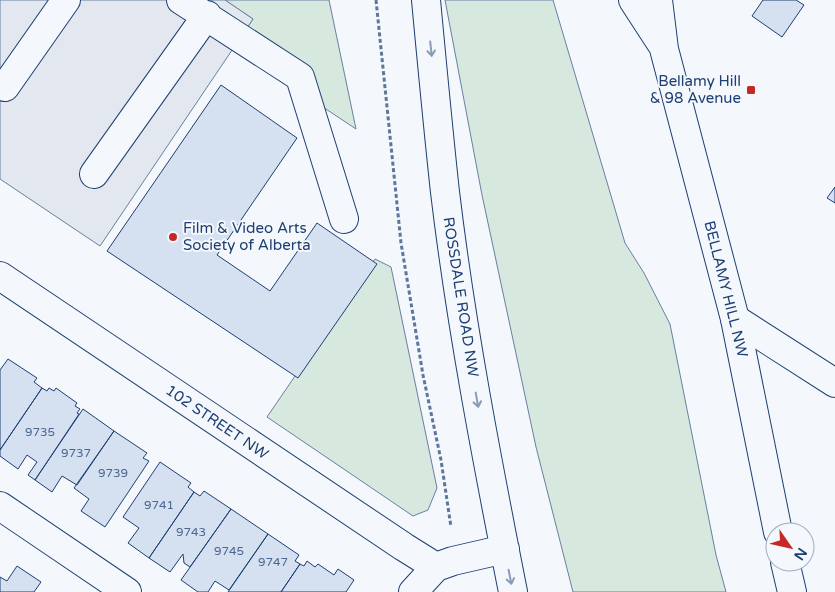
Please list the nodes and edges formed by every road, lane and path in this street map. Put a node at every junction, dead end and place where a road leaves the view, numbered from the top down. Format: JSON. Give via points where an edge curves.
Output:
{"nodes":[{"id":1,"x":66,"y":0,"type":"edge"},
{"id":2,"x":181,"y":0,"type":"edge"},
{"id":3,"x":376,"y":0,"type":"edge"},
{"id":4,"x":426,"y":0,"type":"edge"},
{"id":5,"x":633,"y":0,"type":"edge"},
{"id":6,"x":658,"y":0,"type":"edge"},
{"id":7,"x":207,"y":15,"type":"junction"},
{"id":8,"x":664,"y":48,"type":"junction"},
{"id":9,"x":0,"y":84,"type":"edge"},
{"id":10,"x":94,"y":174,"type":"dead end"},
{"id":11,"x":344,"y":219,"type":"dead end"},
{"id":12,"x":0,"y":276,"type":"edge"},
{"id":13,"x":735,"y":319,"type":"junction"},
{"id":14,"x":835,"y":383,"type":"edge"},
{"id":15,"x":0,"y":506,"type":"edge"},
{"id":16,"x":450,"y":514,"type":"dead end"},
{"id":17,"x":776,"y":522,"type":"edge"},
{"id":18,"x":505,"y":549,"type":"junction"},
{"id":19,"x":436,"y":567,"type":"junction"},
{"id":20,"x":787,"y":572,"type":"edge"},
{"id":21,"x":127,"y":592,"type":"edge"},
{"id":22,"x":413,"y":592,"type":"edge"},
{"id":23,"x":514,"y":592,"type":"edge"},
{"id":24,"x":792,"y":592,"type":"edge"}],
"edges":[{"from":1,"to":9,"type":"street","via":[[5,87]]},
{"from":2,"to":7,"type":"street"},
{"from":3,"to":16,"type":"path","via":[[401,243]]},
{"from":4,"to":18,"type":"street","name":"ROSSDALE ROAD NW","one_way":true,"via":[[456,272]]},
{"from":5,"to":8,"type":"street","name":"BELLAMY HILL NW"},
{"from":6,"to":8,"type":"street","name":"BELLAMY HILL NW"},
{"from":7,"to":10,"type":"street"},
{"from":7,"to":11,"type":"street","via":[[300,77]]},
{"from":8,"to":13,"type":"street","name":"BELLAMY HILL NW"},
{"from":12,"to":19,"type":"street","name":"102 STREET NW"},
{"from":13,"to":14,"type":"street"},
{"from":13,"to":17,"type":"street","name":"BELLAMY HILL NW"},
{"from":15,"to":21,"type":"street"},
{"from":18,"to":19,"type":"street"},
{"from":18,"to":23,"type":"street","name":"ROSSDALE ROAD NW","one_way":true},
{"from":19,"to":22,"type":"street"},
{"from":20,"to":24,"type":"street"}]}
